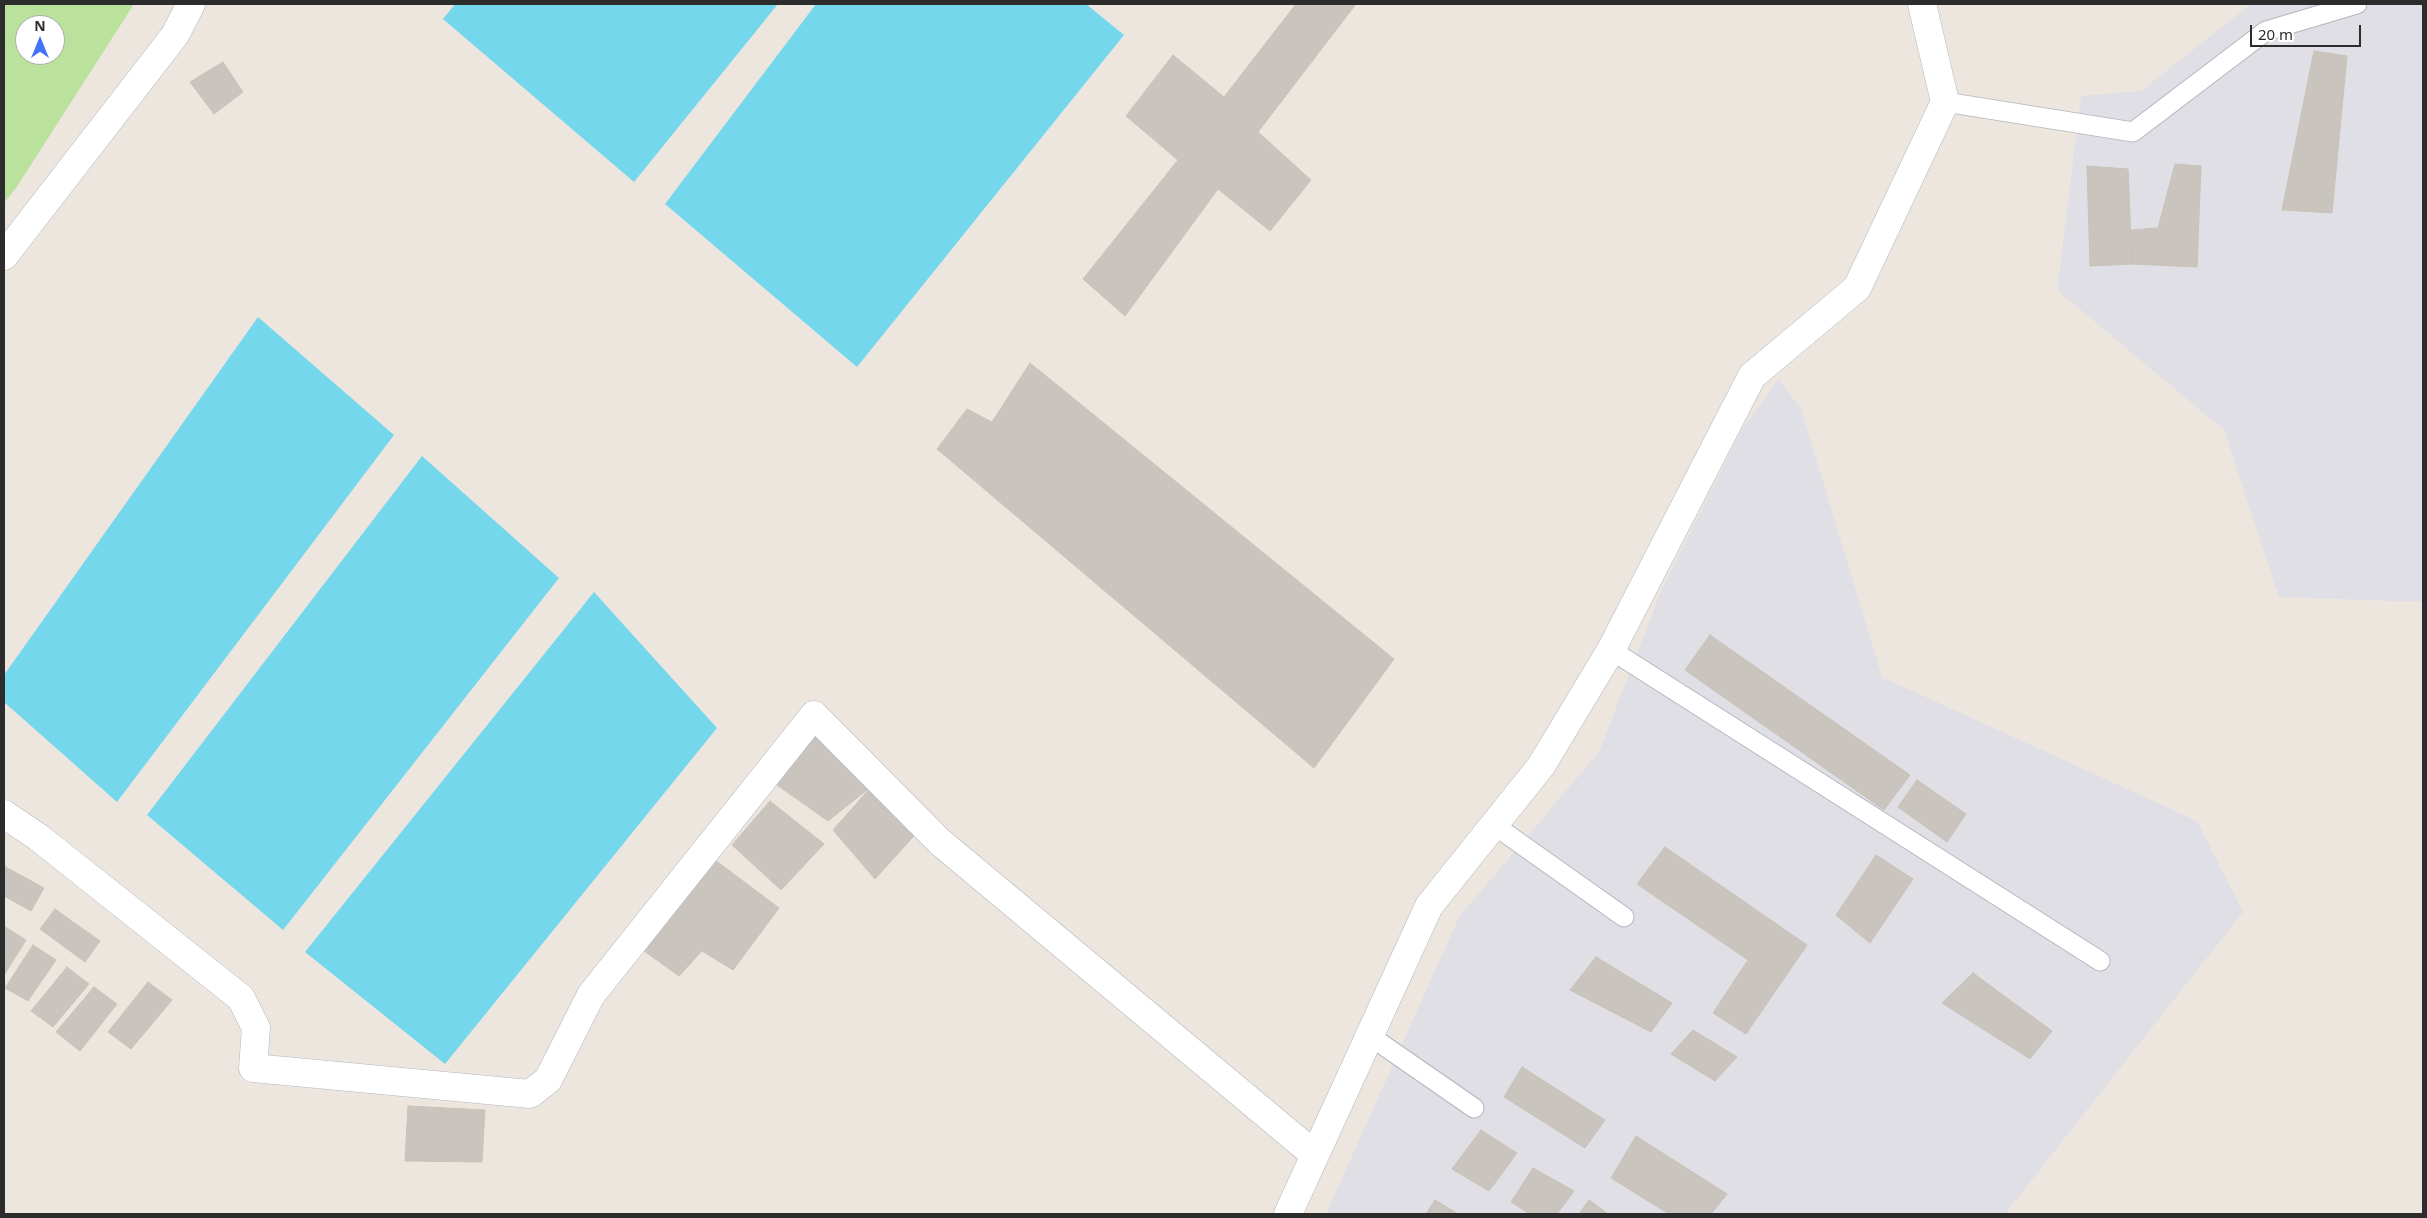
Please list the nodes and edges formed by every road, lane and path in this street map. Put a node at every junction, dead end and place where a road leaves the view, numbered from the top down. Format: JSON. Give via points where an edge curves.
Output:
{"nodes":[{"id":1,"x":190,"y":4,"type":"edge"},
{"id":2,"x":1922,"y":4,"type":"edge"},
{"id":3,"x":2357,"y":4,"type":"edge"},
{"id":4,"x":1945,"y":102,"type":"junction"},
{"id":5,"x":4,"y":256,"type":"edge"},
{"id":6,"x":1611,"y":650,"type":"junction"},
{"id":7,"x":4,"y":814,"type":"edge"},
{"id":8,"x":1494,"y":825,"type":"junction"},
{"id":9,"x":1624,"y":917,"type":"dead end"},
{"id":10,"x":2100,"y":961,"type":"dead end"},
{"id":11,"x":1370,"y":1036,"type":"junction"},
{"id":12,"x":1474,"y":1108,"type":"dead end"},
{"id":13,"x":1315,"y":1155,"type":"junction"},
{"id":14,"x":1288,"y":1214,"type":"edge"}],
"edges":[{"from":1,"to":5,"type":"street","via":[[175,35]]},
{"from":2,"to":4,"type":"street"},
{"from":3,"to":4,"type":"lane","via":[[2266,31],[2133,132]]},
{"from":4,"to":6,"type":"street","via":[[1857,288],[1752,376]]},
{"from":6,"to":8,"type":"street","via":[[1541,766]]},
{"from":6,"to":10,"type":"lane"},
{"from":7,"to":13,"type":"street","via":[[38,837],[241,998],[256,1028],[253,1068],[530,1094],[548,1080],[591,995],[814,715],[940,842]]},
{"from":8,"to":9,"type":"lane"},
{"from":8,"to":11,"type":"street","via":[[1429,906]]},
{"from":11,"to":12,"type":"lane"},
{"from":11,"to":13,"type":"street"},
{"from":13,"to":14,"type":"street"}]}
